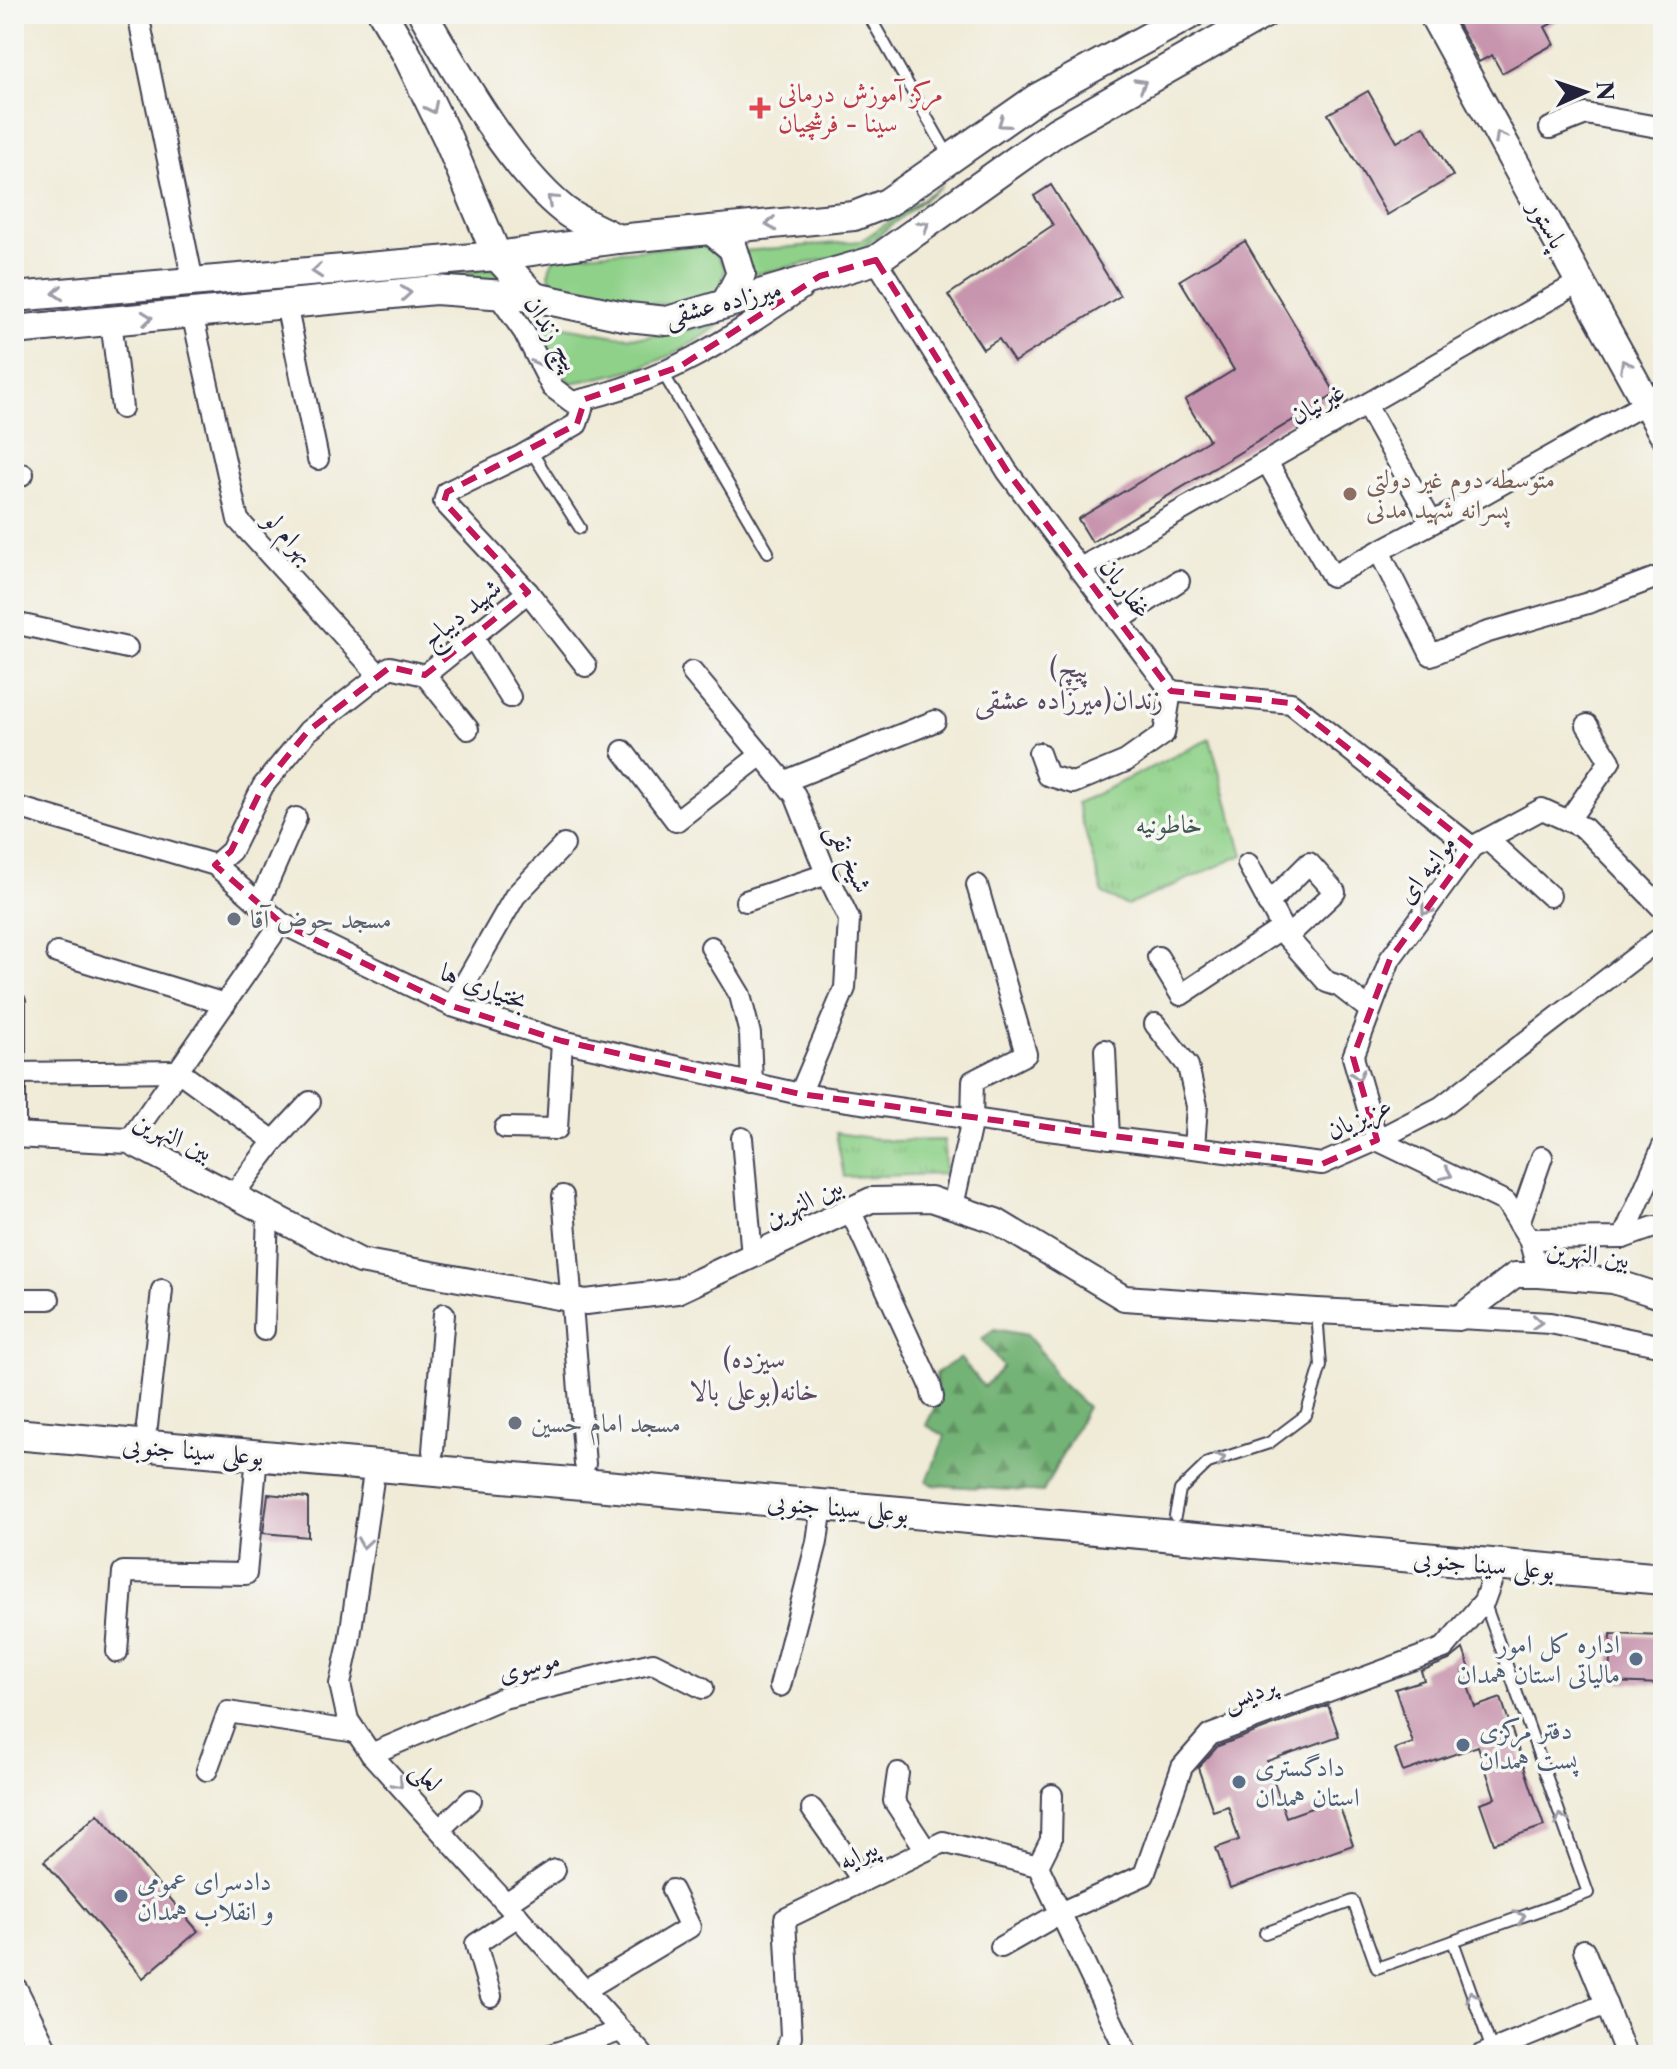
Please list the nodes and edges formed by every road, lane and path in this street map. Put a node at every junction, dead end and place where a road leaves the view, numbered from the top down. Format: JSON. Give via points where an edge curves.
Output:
{"nodes":[{"id":1,"x":138,"y":14,"type":"edge"},
{"id":2,"x":383,"y":14,"type":"edge"},
{"id":3,"x":868,"y":14,"type":"edge"},
{"id":4,"x":1191,"y":14,"type":"edge"},
{"id":5,"x":1264,"y":14,"type":"edge"},
{"id":6,"x":1433,"y":14,"type":"edge"},
{"id":7,"x":429,"y":24,"type":"edge"},
{"id":8,"x":406,"y":53,"type":"junction"},
{"id":9,"x":1037,"y":98,"type":"junction"},
{"id":10,"x":1550,"y":128,"type":"dead end"},
{"id":11,"x":1663,"y":128,"type":"edge"},
{"id":12,"x":1056,"y":132,"type":"junction"},
{"id":13,"x":951,"y":159,"type":"junction"},
{"id":14,"x":711,"y":230,"type":"junction"},
{"id":15,"x":618,"y":239,"type":"junction"},
{"id":16,"x":497,"y":256,"type":"junction"},
{"id":17,"x":876,"y":260,"type":"junction"},
{"id":18,"x":820,"y":276,"type":"junction"},
{"id":19,"x":193,"y":282,"type":"junction"},
{"id":20,"x":1580,"y":282,"type":"junction"},
{"id":21,"x":498,"y":295,"type":"junction"},
{"id":22,"x":14,"y":297,"type":"edge"},
{"id":23,"x":534,"y":297,"type":"junction"},
{"id":24,"x":726,"y":303,"type":"junction"},
{"id":25,"x":286,"y":304,"type":"junction"},
{"id":26,"x":192,"y":313,"type":"junction"},
{"id":27,"x":111,"y":321,"type":"junction"},
{"id":28,"x":14,"y":330,"type":"edge"},
{"id":29,"x":663,"y":373,"type":"junction"},
{"id":30,"x":585,"y":399,"type":"junction"},
{"id":31,"x":1646,"y":403,"type":"junction"},
{"id":32,"x":1366,"y":405,"type":"junction"},
{"id":33,"x":122,"y":408,"type":"dead end"},
{"id":34,"x":1663,"y":433,"type":"edge"},
{"id":35,"x":531,"y":451,"type":"junction"},
{"id":36,"x":318,"y":459,"type":"dead end"},
{"id":37,"x":1267,"y":462,"type":"junction"},
{"id":38,"x":1432,"y":523,"type":"junction"},
{"id":39,"x":580,"y":528,"type":"dead end"},
{"id":40,"x":1379,"y":551,"type":"junction"},
{"id":41,"x":768,"y":552,"type":"dead end"},
{"id":42,"x":1079,"y":569,"type":"junction"},
{"id":43,"x":1663,"y":575,"type":"edge"},
{"id":44,"x":1179,"y":581,"type":"dead end"},
{"id":45,"x":528,"y":592,"type":"junction"},
{"id":46,"x":1118,"y":621,"type":"junction"},
{"id":47,"x":14,"y":623,"type":"edge"},
{"id":48,"x":472,"y":636,"type":"junction"},
{"id":49,"x":127,"y":648,"type":"dead end"},
{"id":50,"x":586,"y":666,"type":"dead end"},
{"id":51,"x":692,"y":672,"type":"dead end"},
{"id":52,"x":425,"y":675,"type":"junction"},
{"id":53,"x":380,"y":676,"type":"junction"},
{"id":54,"x":1171,"y":691,"type":"junction"},
{"id":55,"x":510,"y":697,"type":"dead end"},
{"id":56,"x":935,"y":721,"type":"dead end"},
{"id":57,"x":1587,"y":725,"type":"dead end"},
{"id":58,"x":468,"y":729,"type":"dead end"},
{"id":59,"x":623,"y":751,"type":"dead end"},
{"id":60,"x":1039,"y":753,"type":"dead end"},
{"id":61,"x":761,"y":755,"type":"junction"},
{"id":62,"x":783,"y":782,"type":"junction"},
{"id":63,"x":14,"y":806,"type":"edge"},
{"id":64,"x":296,"y":818,"type":"dead end"},
{"id":65,"x":1568,"y":821,"type":"junction"},
{"id":66,"x":1479,"y":843,"type":"junction"},
{"id":67,"x":564,"y":845,"type":"dead end"},
{"id":68,"x":1248,"y":864,"type":"dead end"},
{"id":69,"x":215,"y":865,"type":"junction"},
{"id":70,"x":827,"y":874,"type":"junction"},
{"id":71,"x":977,"y":885,"type":"dead end"},
{"id":72,"x":1550,"y":896,"type":"dead end"},
{"id":73,"x":746,"y":901,"type":"dead end"},
{"id":74,"x":259,"y":903,"type":"junction"},
{"id":75,"x":1268,"y":904,"type":"junction"},
{"id":76,"x":1663,"y":909,"type":"edge"},
{"id":77,"x":281,"y":923,"type":"junction"},
{"id":78,"x":1284,"y":933,"type":"junction"},
{"id":79,"x":1663,"y":936,"type":"edge"},
{"id":80,"x":711,"y":947,"type":"dead end"},
{"id":81,"x":57,"y":953,"type":"dead end"},
{"id":82,"x":1158,"y":957,"type":"dead end"},
{"id":83,"x":15,"y":1002,"type":"edge"},
{"id":84,"x":225,"y":1004,"type":"junction"},
{"id":85,"x":452,"y":1006,"type":"junction"},
{"id":86,"x":1370,"y":1010,"type":"junction"},
{"id":87,"x":1155,"y":1024,"type":"dead end"},
{"id":88,"x":562,"y":1041,"type":"junction"},
{"id":89,"x":1105,"y":1050,"type":"dead end"},
{"id":90,"x":178,"y":1071,"type":"junction"},
{"id":91,"x":15,"y":1073,"type":"edge"},
{"id":92,"x":752,"y":1084,"type":"junction"},
{"id":93,"x":800,"y":1094,"type":"junction"},
{"id":94,"x":310,"y":1102,"type":"dead end"},
{"id":95,"x":972,"y":1119,"type":"junction"},
{"id":96,"x":505,"y":1128,"type":"dead end"},
{"id":97,"x":14,"y":1135,"type":"edge"},
{"id":98,"x":742,"y":1138,"type":"dead end"},
{"id":99,"x":1109,"y":1138,"type":"junction"},
{"id":100,"x":1377,"y":1140,"type":"junction"},
{"id":101,"x":129,"y":1141,"type":"junction"},
{"id":102,"x":274,"y":1141,"type":"junction"},
{"id":103,"x":1663,"y":1146,"type":"edge"},
{"id":104,"x":1194,"y":1148,"type":"junction"},
{"id":105,"x":1542,"y":1157,"type":"dead end"},
{"id":106,"x":233,"y":1195,"type":"junction"},
{"id":107,"x":563,"y":1196,"type":"dead end"},
{"id":108,"x":953,"y":1206,"type":"junction"},
{"id":109,"x":850,"y":1210,"type":"junction"},
{"id":110,"x":268,"y":1213,"type":"junction"},
{"id":111,"x":1663,"y":1228,"type":"edge"},
{"id":112,"x":1524,"y":1231,"type":"junction"},
{"id":113,"x":1623,"y":1238,"type":"junction"},
{"id":114,"x":752,"y":1257,"type":"junction"},
{"id":115,"x":1539,"y":1275,"type":"junction"},
{"id":116,"x":162,"y":1290,"type":"dead end"},
{"id":117,"x":1663,"y":1297,"type":"edge"},
{"id":118,"x":14,"y":1299,"type":"edge"},
{"id":119,"x":49,"y":1299,"type":"dead end"},
{"id":120,"x":571,"y":1299,"type":"junction"},
{"id":121,"x":1317,"y":1311,"type":"junction"},
{"id":122,"x":444,"y":1314,"type":"dead end"},
{"id":123,"x":1459,"y":1318,"type":"junction"},
{"id":124,"x":264,"y":1330,"type":"dead end"},
{"id":125,"x":1663,"y":1346,"type":"edge"},
{"id":126,"x":933,"y":1397,"type":"dead end"},
{"id":127,"x":14,"y":1414,"type":"edge"},
{"id":128,"x":147,"y":1426,"type":"junction"},
{"id":129,"x":14,"y":1434,"type":"edge"},
{"id":130,"x":433,"y":1451,"type":"junction"},
{"id":131,"x":257,"y":1456,"type":"junction"},
{"id":132,"x":585,"y":1464,"type":"junction"},
{"id":133,"x":375,"y":1466,"type":"junction"},
{"id":134,"x":822,"y":1505,"type":"junction"},
{"id":135,"x":1175,"y":1516,"type":"junction"},
{"id":136,"x":1663,"y":1559,"type":"edge"},
{"id":137,"x":1497,"y":1565,"type":"junction"},
{"id":138,"x":1663,"y":1579,"type":"edge"},
{"id":139,"x":1484,"y":1601,"type":"junction"},
{"id":140,"x":117,"y":1652,"type":"dead end"},
{"id":141,"x":780,"y":1686,"type":"dead end"},
{"id":142,"x":703,"y":1688,"type":"dead end"},
{"id":143,"x":356,"y":1732,"type":"junction"},
{"id":144,"x":371,"y":1754,"type":"junction"},
{"id":145,"x":207,"y":1770,"type":"dead end"},
{"id":146,"x":898,"y":1773,"type":"dead end"},
{"id":147,"x":1052,"y":1795,"type":"dead end"},
{"id":148,"x":471,"y":1800,"type":"dead end"},
{"id":149,"x":812,"y":1809,"type":"dead end"},
{"id":150,"x":440,"y":1829,"type":"junction"},
{"id":151,"x":926,"y":1850,"type":"junction"},
{"id":152,"x":1038,"y":1866,"type":"junction"},
{"id":153,"x":555,"y":1870,"type":"dead end"},
{"id":154,"x":863,"y":1881,"type":"junction"},
{"id":155,"x":672,"y":1890,"type":"dead end"},
{"id":156,"x":512,"y":1910,"type":"junction"},
{"id":157,"x":1062,"y":1912,"type":"junction"},
{"id":158,"x":1265,"y":1933,"type":"dead end"},
{"id":159,"x":1453,"y":1941,"type":"junction"},
{"id":160,"x":1001,"y":1947,"type":"dead end"},
{"id":161,"x":1584,"y":1950,"type":"dead end"},
{"id":162,"x":585,"y":1990,"type":"junction"},
{"id":163,"x":14,"y":1992,"type":"edge"},
{"id":164,"x":491,"y":1996,"type":"dead end"},
{"id":165,"x":1606,"y":2004,"type":"junction"},
{"id":166,"x":620,"y":2031,"type":"junction"},
{"id":167,"x":1489,"y":2053,"type":"edge"},
{"id":168,"x":1125,"y":2054,"type":"edge"},
{"id":169,"x":45,"y":2055,"type":"edge"},
{"id":170,"x":550,"y":2055,"type":"edge"},
{"id":171,"x":643,"y":2055,"type":"edge"},
{"id":172,"x":785,"y":2055,"type":"edge"},
{"id":173,"x":1626,"y":2055,"type":"edge"}],
"edges":[{"from":1,"to":19,"type":"street"},
{"from":2,"to":8,"type":"main road"},
{"from":3,"to":13,"type":"lane"},
{"from":4,"to":9,"type":"main road"},
{"from":12,"to":5,"type":"main road","name":"میرزاده عشقی","one_way":true},
{"from":20,"to":6,"type":"main road","name":"پاستور","one_way":true},
{"from":7,"to":8,"type":"main road"},
{"from":15,"to":7,"type":"main road","one_way":true,"via":[[566,212],[537,186]]},
{"from":8,"to":16,"type":"main road","one_way":true},
{"from":9,"to":12,"type":"main road"},
{"from":9,"to":13,"type":"main road","one_way":true},
{"from":10,"to":11,"type":"street","via":[[1586,114]]},
{"from":17,"to":12,"type":"main road","name":"میرزاده عشقی","one_way":true},
{"from":13,"to":14,"type":"main road","one_way":true,"via":[[887,203],[854,216]]},
{"from":14,"to":15,"type":"main road"},
{"from":14,"to":24,"type":"main road","via":[[733,248],[741,274]]},
{"from":15,"to":16,"type":"main road"},
{"from":16,"to":19,"type":"main road","one_way":true},
{"from":16,"to":23,"type":"main road"},
{"from":17,"to":18,"type":"main road","name":"میرزاده عشقی"},
{"from":17,"to":42,"type":"street","name":"غفاریان","via":[[1007,471]]},
{"from":18,"to":24,"type":"main road","name":"میرزاده عشقی"},
{"from":18,"to":29,"type":"street","name":"پیچ زندان","via":[[752,323]]},
{"from":19,"to":22,"type":"main road","one_way":true},
{"from":31,"to":20,"type":"main road","name":"پاستور","one_way":true},
{"from":20,"to":32,"type":"street","name":"غیرتیان"},
{"from":21,"to":23,"type":"main road","name":"میرزاده عشقی"},
{"from":25,"to":21,"type":"main road","name":"میرزاده عشقی","one_way":true,"via":[[435,290]]},
{"from":21,"to":30,"type":"street","name":"پیچ زندان","one_way":true,"via":[[552,387],[572,402]]},
{"from":23,"to":24,"type":"main road","name":"میرزاده عشقی","via":[[667,321]]},
{"from":25,"to":26,"type":"main road","name":"میرزاده عشقی"},
{"from":25,"to":36,"type":"street"},
{"from":27,"to":26,"type":"main road","name":"میرزاده عشقی","one_way":true},
{"from":26,"to":53,"type":"street","name":"بهرام لو","via":[[238,520]]},
{"from":27,"to":28,"type":"main road","name":"میرزاده عشقی"},
{"from":27,"to":33,"type":"street"},
{"from":29,"to":30,"type":"street","name":"پیچ زندان"},
{"from":29,"to":41,"type":"lane"},
{"from":30,"to":35,"type":"street","name":"شهید دیباج","via":[[577,424]]},
{"from":31,"to":34,"type":"main road","name":"پاستور"},
{"from":31,"to":38,"type":"street"},
{"from":32,"to":37,"type":"street","name":"غیرتیان"},
{"from":32,"to":38,"type":"street"},
{"from":35,"to":39,"type":"lane"},
{"from":35,"to":45,"type":"street","name":"شهید دیباج","via":[[447,492],[444,502]]},
{"from":37,"to":40,"type":"street","via":[[1332,576]]},
{"from":37,"to":42,"type":"street","name":"غیرتیان"},
{"from":38,"to":40,"type":"street"},
{"from":40,"to":43,"type":"street","via":[[1431,655]]},
{"from":42,"to":46,"type":"street","name":"غفاریان"},
{"from":44,"to":46,"type":"street"},
{"from":45,"to":48,"type":"street","name":"شهید دیباج"},
{"from":45,"to":50,"type":"street"},
{"from":46,"to":54,"type":"street","name":"غفاریان"},
{"from":47,"to":49,"type":"street"},
{"from":48,"to":52,"type":"street","name":"شهید دیباج"},
{"from":48,"to":55,"type":"street"},
{"from":51,"to":61,"type":"street","name":"شیخ نقی"},
{"from":52,"to":53,"type":"street","name":"شهید دیباج","via":[[390,667]]},
{"from":52,"to":58,"type":"street"},
{"from":53,"to":69,"type":"street","via":[[308,731],[263,786],[231,851]]},
{"from":54,"to":60,"type":"street","via":[[1164,734],[1126,761],[1073,783],[1047,775]]},
{"from":54,"to":66,"type":"street","via":[[1291,703]]},
{"from":56,"to":62,"type":"street"},
{"from":57,"to":65,"type":"street","via":[[1610,761]]},
{"from":59,"to":61,"type":"street","via":[[676,821]]},
{"from":61,"to":62,"type":"street","name":"شیخ نقی"},
{"from":62,"to":70,"type":"street","name":"شیخ نقی","via":[[795,795]]},
{"from":63,"to":69,"type":"street","name":"بختیاری ها"},
{"from":64,"to":74,"type":"street"},
{"from":65,"to":66,"type":"street","name":"موانیه ای","via":[[1542,809]]},
{"from":65,"to":76,"type":"street","name":"موانیه ای","via":[[1584,828]]},
{"from":66,"to":72,"type":"street"},
{"from":66,"to":86,"type":"street","name":"موانیه ای","one_way":true,"via":[[1390,959]]},
{"from":67,"to":85,"type":"street","via":[[515,896]]},
{"from":68,"to":75,"type":"street"},
{"from":69,"to":74,"type":"street","name":"بختیاری ها"},
{"from":70,"to":73,"type":"street"},
{"from":70,"to":93,"type":"street","name":"شیخ نقی","via":[[849,919],[845,988]]},
{"from":71,"to":95,"type":"street","via":[[1026,1054],[973,1081]]},
{"from":74,"to":77,"type":"street","name":"بختیاری ها"},
{"from":75,"to":78,"type":"street"},
{"from":75,"to":78,"type":"street","via":[[1309,863],[1335,892]]},
{"from":77,"to":84,"type":"street"},
{"from":77,"to":85,"type":"street","name":"بختیاری ها"},
{"from":78,"to":82,"type":"street","via":[[1181,995]]},
{"from":78,"to":86,"type":"street","via":[[1327,982]]},
{"from":79,"to":100,"type":"street","name":"عزیزیان","via":[[1441,1107]]},
{"from":80,"to":92,"type":"street","via":[[740,995],[750,1034]]},
{"from":81,"to":84,"type":"street"},
{"from":83,"to":91,"type":"street"},
{"from":84,"to":90,"type":"street"},
{"from":85,"to":88,"type":"street","name":"بختیاری ها"},
{"from":86,"to":100,"type":"street","name":"موانیه ای","one_way":true,"via":[[1353,1057]]},
{"from":87,"to":104,"type":"street","via":[[1188,1066],[1197,1106]]},
{"from":88,"to":92,"type":"street","name":"بختیاری ها"},
{"from":88,"to":96,"type":"street","via":[[557,1129]]},
{"from":89,"to":99,"type":"street"},
{"from":90,"to":91,"type":"street"},
{"from":90,"to":101,"type":"street"},
{"from":90,"to":102,"type":"street"},
{"from":91,"to":97,"type":"street"},
{"from":92,"to":93,"type":"street","name":"بختیاری ها"},
{"from":93,"to":95,"type":"street","name":"بختیاری ها"},
{"from":94,"to":102,"type":"street"},
{"from":95,"to":99,"type":"street","name":"عزیزیان"},
{"from":95,"to":108,"type":"street"},
{"from":97,"to":101,"type":"street","name":"بین النهرین"},
{"from":98,"to":114,"type":"street"},
{"from":99,"to":104,"type":"street","name":"عزیزیان"},
{"from":100,"to":104,"type":"street","name":"عزیزیان","via":[[1322,1164]]},
{"from":100,"to":112,"type":"street","one_way":true,"via":[[1506,1202]]},
{"from":101,"to":106,"type":"street","name":"بین النهرین"},
{"from":102,"to":106,"type":"street"},
{"from":103,"to":113,"type":"street"},
{"from":105,"to":112,"type":"street"},
{"from":106,"to":110,"type":"street","name":"بین النهرین"},
{"from":107,"to":120,"type":"street"},
{"from":108,"to":109,"type":"street","name":"بین النهرین","via":[[931,1199],[871,1200]]},
{"from":108,"to":121,"type":"street","name":"بین النهرین","via":[[996,1221],[1124,1298]]},
{"from":109,"to":114,"type":"street","name":"بین النهرین"},
{"from":109,"to":126,"type":"street"},
{"from":110,"to":120,"type":"street","name":"بین النهرین","via":[[360,1261]]},
{"from":110,"to":124,"type":"street"},
{"from":111,"to":113,"type":"street"},
{"from":112,"to":113,"type":"street"},
{"from":112,"to":115,"type":"street"},
{"from":114,"to":120,"type":"street","name":"بین النهرین","via":[[677,1291],[586,1302]]},
{"from":115,"to":117,"type":"street","name":"بین النهرین","via":[[1613,1281]]},
{"from":115,"to":123,"type":"street","name":"بین النهرین","via":[[1515,1275]]},
{"from":116,"to":128,"type":"street"},
{"from":118,"to":119,"type":"street"},
{"from":120,"to":132,"type":"street"},
{"from":121,"to":123,"type":"street","name":"بین النهرین"},
{"from":135,"to":121,"type":"lane","one_way":true,"via":[[1180,1490],[1208,1463],[1269,1443],[1306,1415],[1321,1366]]},
{"from":122,"to":130,"type":"street"},
{"from":123,"to":125,"type":"street","one_way":true,"via":[[1550,1323]]},
{"from":127,"to":128,"type":"main road","name":"بوعلی سینا جنوبی"},
{"from":128,"to":130,"type":"main road","name":"بوعلی سینا جنوبی"},
{"from":129,"to":131,"type":"main road","name":"بوعلی سینا جنوبی"},
{"from":130,"to":132,"type":"main road","name":"بوعلی سینا جنوبی"},
{"from":131,"to":133,"type":"main road","name":"بوعلی سینا جنوبی"},
{"from":131,"to":140,"type":"street","via":[[246,1574],[123,1572]]},
{"from":132,"to":135,"type":"main road","name":"بوعلی سینا جنوبی"},
{"from":133,"to":134,"type":"main road","name":"بوعلی سینا جنوبی"},
{"from":133,"to":143,"type":"street","name":"لعلی","one_way":true,"via":[[340,1684]]},
{"from":134,"to":137,"type":"main road","name":"بوعلی سینا جنوبی"},
{"from":134,"to":141,"type":"street"},
{"from":135,"to":136,"type":"main road","name":"بوعلی سینا جنوبی"},
{"from":137,"to":138,"type":"main road","name":"بوعلی سینا جنوبی"},
{"from":137,"to":139,"type":"street","name":"پردیس"},
{"from":139,"to":157,"type":"street","name":"پردیس","via":[[1444,1648],[1210,1735],[1182,1767],[1144,1875]]},
{"from":159,"to":139,"type":"lane","one_way":true,"via":[[1588,1893]]},
{"from":142,"to":144,"type":"street","name":"موسوی","via":[[653,1663],[503,1698]]},
{"from":143,"to":144,"type":"street","name":"لعلی"},
{"from":143,"to":145,"type":"street","via":[[228,1712]]},
{"from":144,"to":150,"type":"street","name":"لعلی","one_way":true},
{"from":146,"to":151,"type":"street","via":[[894,1801]]},
{"from":147,"to":152,"type":"street","via":[[1051,1840]]},
{"from":148,"to":150,"type":"street"},
{"from":149,"to":154,"type":"street"},
{"from":150,"to":156,"type":"street","name":"لعلی"},
{"from":151,"to":152,"type":"street","name":"پیرایه","via":[[943,1842]]},
{"from":151,"to":154,"type":"street","name":"پیرایه"},
{"from":152,"to":157,"type":"street"},
{"from":153,"to":156,"type":"street"},
{"from":154,"to":172,"type":"street","name":"پیرایه","via":[[785,1919],[791,2036]]},
{"from":155,"to":162,"type":"street","via":[[690,1927]]},
{"from":156,"to":162,"type":"street","name":"لعلی"},
{"from":156,"to":164,"type":"street","via":[[476,1944]]},
{"from":157,"to":160,"type":"street","name":"پردیس"},
{"from":157,"to":168,"type":"street"},
{"from":158,"to":159,"type":"lane","via":[[1353,1901],[1377,1968]]},
{"from":167,"to":159,"type":"lane","one_way":true},
{"from":161,"to":165,"type":"street"},
{"from":162,"to":166,"type":"street","name":"لعلی"},
{"from":163,"to":169,"type":"main road"},
{"from":165,"to":167,"type":"street"},
{"from":165,"to":173,"type":"street"},
{"from":166,"to":170,"type":"street"},
{"from":166,"to":171,"type":"street","name":"لعلی"}]}
